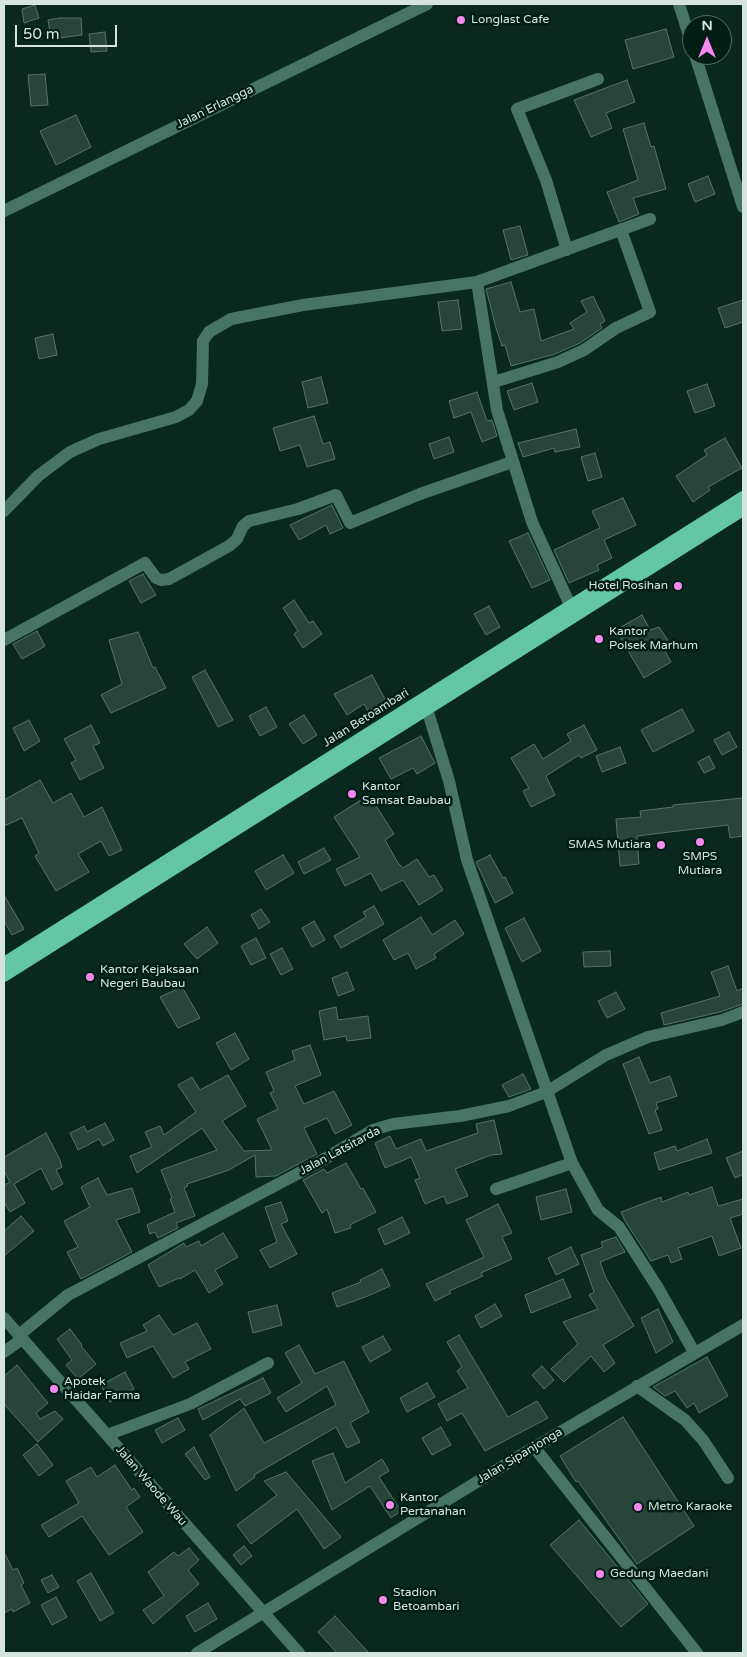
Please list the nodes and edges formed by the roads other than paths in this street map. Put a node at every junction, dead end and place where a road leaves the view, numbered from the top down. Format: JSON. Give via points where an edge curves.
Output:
{"nodes":[{"id":1,"x":427,"y":4,"type":"edge"},
{"id":2,"x":698,"y":65,"type":"edge"},
{"id":3,"x":598,"y":79,"type":"dead end"},
{"id":4,"x":743,"y":207,"type":"edge"},
{"id":5,"x":4,"y":211,"type":"edge"},
{"id":6,"x":650,"y":219,"type":"dead end"},
{"id":7,"x":621,"y":230,"type":"junction"},
{"id":8,"x":567,"y":250,"type":"junction"},
{"id":9,"x":477,"y":282,"type":"junction"},
{"id":10,"x":494,"y":382,"type":"junction"},
{"id":11,"x":512,"y":462,"type":"junction"},
{"id":12,"x":743,"y":497,"type":"edge"},
{"id":13,"x":4,"y":510,"type":"edge"},
{"id":14,"x":743,"y":510,"type":"edge"},
{"id":15,"x":571,"y":607,"type":"junction"},
{"id":16,"x":4,"y":640,"type":"edge"},
{"id":17,"x":427,"y":709,"type":"junction"},
{"id":18,"x":261,"y":807,"type":"junction"},
{"id":19,"x":4,"y":963,"type":"edge"},
{"id":20,"x":4,"y":976,"type":"edge"},
{"id":21,"x":743,"y":1012,"type":"edge"},
{"id":22,"x":546,"y":1092,"type":"junction"},
{"id":23,"x":572,"y":1163,"type":"junction"},
{"id":24,"x":496,"y":1189,"type":"dead end"},
{"id":25,"x":4,"y":1318,"type":"edge"},
{"id":26,"x":743,"y":1325,"type":"edge"},
{"id":27,"x":20,"y":1337,"type":"junction"},
{"id":28,"x":4,"y":1352,"type":"edge"},
{"id":29,"x":694,"y":1352,"type":"junction"},
{"id":30,"x":268,"y":1363,"type":"dead end"},
{"id":31,"x":637,"y":1386,"type":"junction"},
{"id":32,"x":107,"y":1436,"type":"junction"},
{"id":33,"x":534,"y":1447,"type":"junction"},
{"id":34,"x":728,"y":1478,"type":"dead end"},
{"id":35,"x":264,"y":1613,"type":"junction"},
{"id":36,"x":197,"y":1653,"type":"edge"},
{"id":37,"x":299,"y":1653,"type":"edge"},
{"id":38,"x":697,"y":1653,"type":"edge"}],
"edges":[{"from":1,"to":5,"type":"street","name":"Jalan Erlangga"},
{"from":2,"to":4,"type":"street"},
{"from":3,"to":8,"type":"street","via":[[517,109],[546,180]]},
{"from":6,"to":7,"type":"street"},
{"from":7,"to":8,"type":"street"},
{"from":7,"to":10,"type":"street","via":[[650,312],[558,362]]},
{"from":8,"to":9,"type":"street"},
{"from":9,"to":10,"type":"street"},
{"from":9,"to":13,"type":"street","via":[[303,305],[231,319],[209,332],[203,341],[202,384],[197,400],[189,410],[176,417],[99,439],[70,452],[38,476]]},
{"from":10,"to":11,"type":"street","via":[[496,410]]},
{"from":11,"to":15,"type":"street","via":[[532,522]]},
{"from":11,"to":16,"type":"street","via":[[350,523],[336,495],[249,521],[229,546],[169,579],[156,578],[146,563]]},
{"from":12,"to":15,"type":"main road","name":"Jalan Betoambari"},
{"from":14,"to":17,"type":"main road","name":"Jalan Betoambari"},
{"from":15,"to":18,"type":"main road","name":"Jalan Betoambari"},
{"from":17,"to":18,"type":"main road","name":"Jalan Betoambari"},
{"from":17,"to":22,"type":"street","via":[[449,781],[467,860]]},
{"from":18,"to":19,"type":"main road","name":"Jalan Betoambari"},
{"from":18,"to":20,"type":"main road","name":"Jalan Betoambari"},
{"from":21,"to":22,"type":"street","name":"Jalan Latsitarda","via":[[648,1037],[606,1055]]},
{"from":22,"to":23,"type":"street"},
{"from":22,"to":27,"type":"street","name":"Jalan Latsitarda","via":[[509,1106],[372,1130],[316,1164],[68,1296]]},
{"from":23,"to":24,"type":"street"},
{"from":23,"to":29,"type":"street","via":[[598,1210],[619,1227]]},
{"from":25,"to":27,"type":"street","name":"Jalan Waode Wau"},
{"from":26,"to":29,"type":"street","name":"Jalan Sipanjonga"},
{"from":27,"to":28,"type":"street","name":"Jalan Latsitarda"},
{"from":27,"to":32,"type":"street","name":"Jalan Waode Wau"},
{"from":29,"to":31,"type":"street","name":"Jalan Sipanjonga"},
{"from":30,"to":32,"type":"street","via":[[190,1404]]},
{"from":31,"to":33,"type":"street","name":"Jalan Sipanjonga"},
{"from":31,"to":34,"type":"street","via":[[685,1420],[703,1440]]},
{"from":32,"to":35,"type":"street","name":"Jalan Waode Wau"},
{"from":33,"to":35,"type":"street","name":"Jalan Sipanjonga"},
{"from":33,"to":38,"type":"street"},
{"from":35,"to":36,"type":"street","name":"Jalan Sipanjonga"},
{"from":35,"to":37,"type":"street","name":"Jalan Waode Wau"}]}
